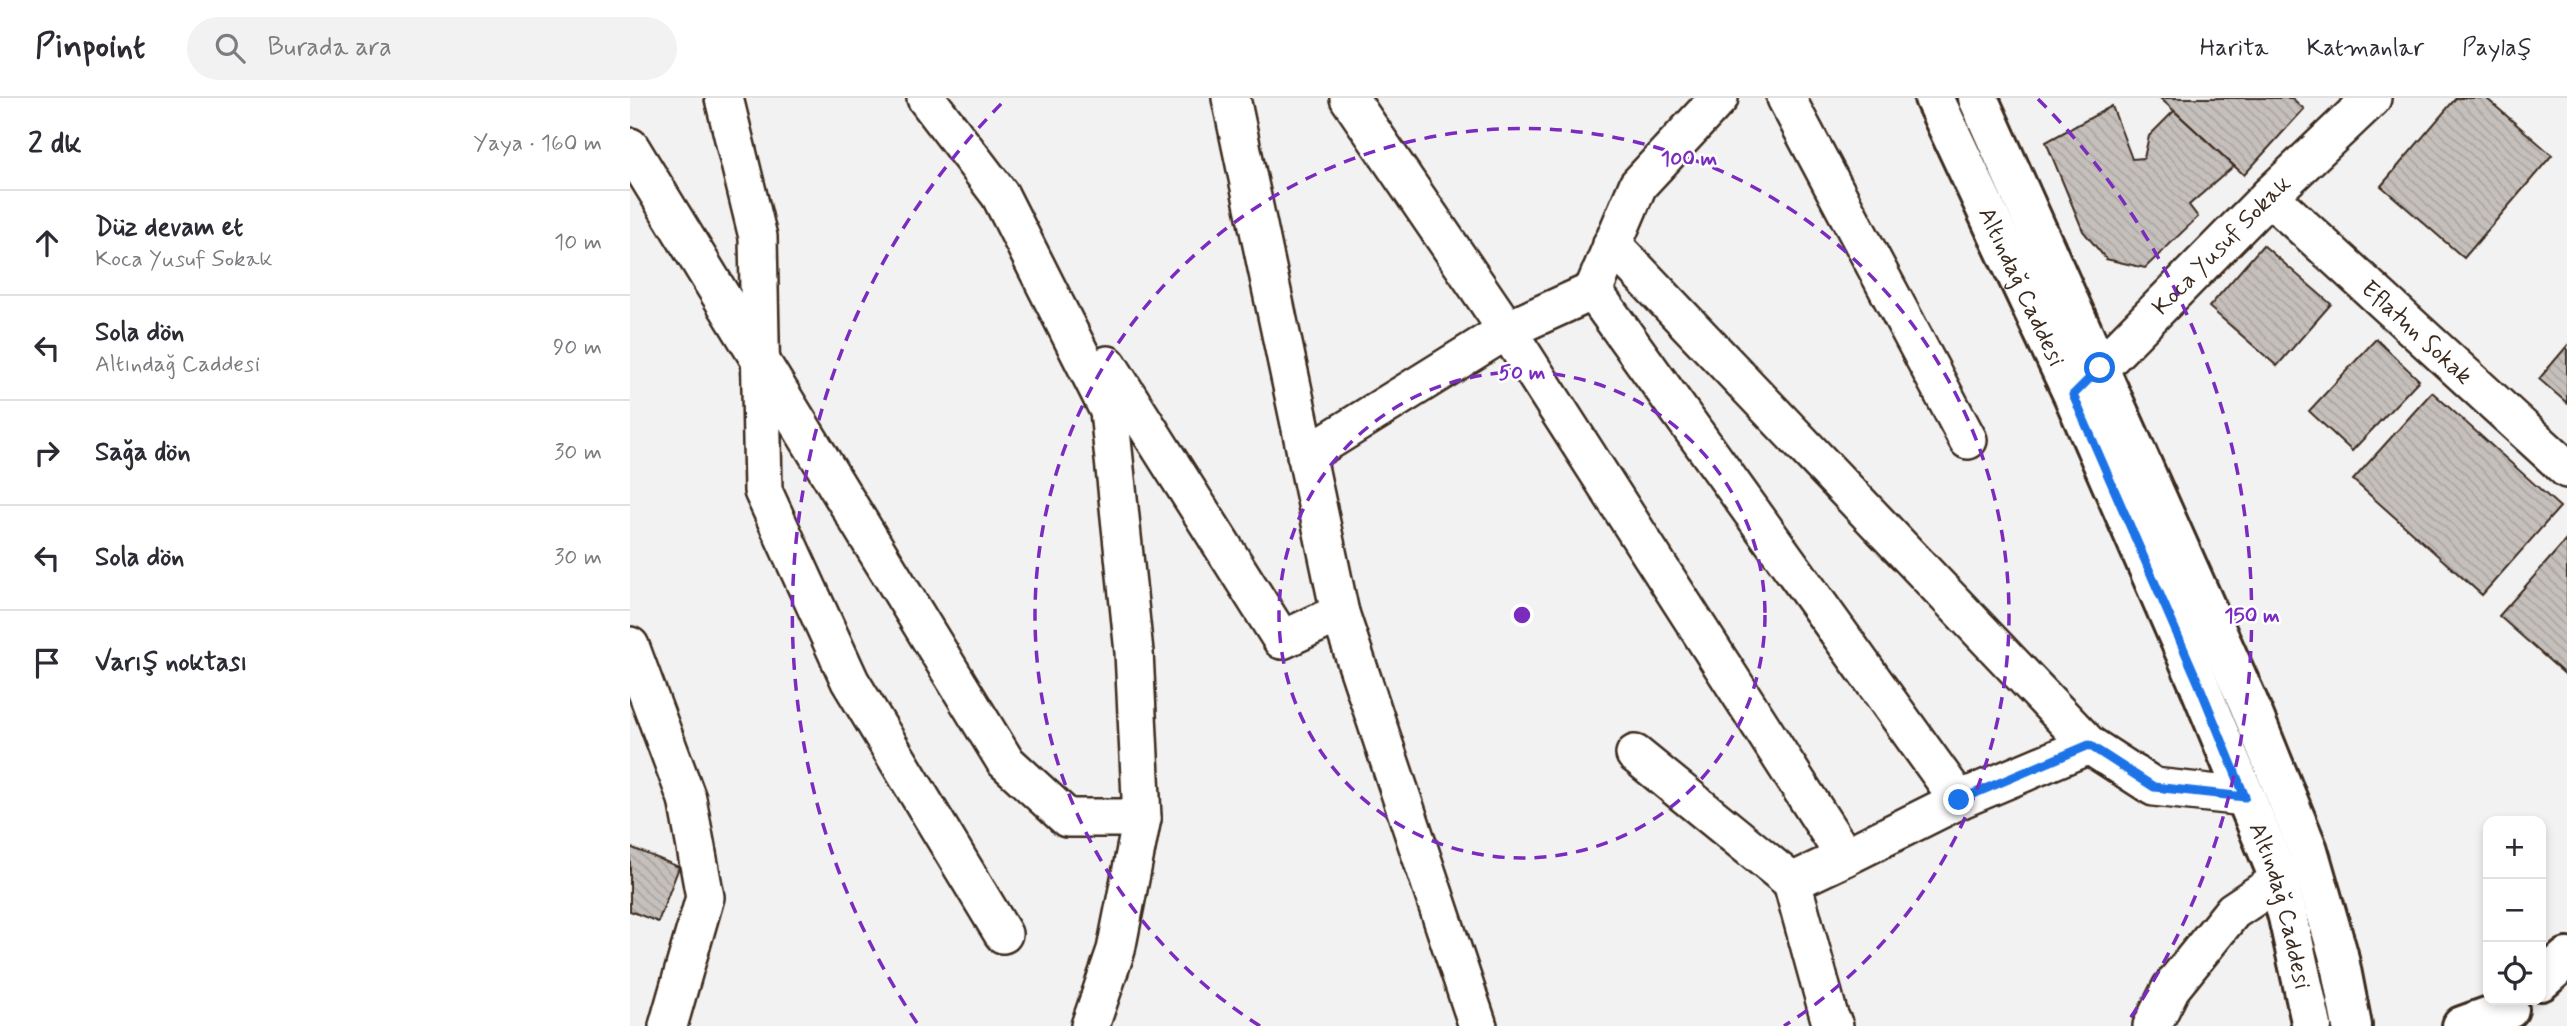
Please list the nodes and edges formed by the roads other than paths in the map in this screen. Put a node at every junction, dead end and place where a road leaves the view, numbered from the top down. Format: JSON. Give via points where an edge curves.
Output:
{"nodes":[{"id":1,"x":724,"y":98,"type":"edge"},
{"id":2,"x":926,"y":98,"type":"edge"},
{"id":3,"x":1231,"y":98,"type":"edge"},
{"id":4,"x":1349,"y":98,"type":"edge"},
{"id":5,"x":1719,"y":98,"type":"edge"},
{"id":6,"x":1786,"y":98,"type":"edge"},
{"id":7,"x":1934,"y":98,"type":"edge"},
{"id":8,"x":1978,"y":98,"type":"edge"},
{"id":9,"x":2372,"y":98,"type":"edge"},
{"id":10,"x":630,"y":147,"type":"edge"},
{"id":11,"x":1000,"y":195,"type":"junction"},
{"id":12,"x":2269,"y":195,"type":"junction"},
{"id":13,"x":1612,"y":244,"type":"junction"},
{"id":14,"x":1593,"y":291,"type":"junction"},
{"id":15,"x":1507,"y":330,"type":"junction"},
{"id":16,"x":762,"y":363,"type":"junction"},
{"id":17,"x":2100,"y":368,"type":"junction"},
{"id":18,"x":2073,"y":395,"type":"junction"},
{"id":19,"x":1968,"y":440,"type":"dead end"},
{"id":20,"x":1306,"y":455,"type":"junction"},
{"id":21,"x":2567,"y":469,"type":"edge"},
{"id":22,"x":1340,"y":613,"type":"junction"},
{"id":23,"x":630,"y":646,"type":"edge"},
{"id":24,"x":2089,"y":745,"type":"junction"},
{"id":25,"x":1635,"y":754,"type":"dead end"},
{"id":26,"x":2245,"y":797,"type":"junction"},
{"id":27,"x":1959,"y":800,"type":"junction"},
{"id":28,"x":1142,"y":818,"type":"junction"},
{"id":29,"x":1845,"y":857,"type":"junction"},
{"id":30,"x":2278,"y":881,"type":"junction"},
{"id":31,"x":1792,"y":882,"type":"junction"},
{"id":32,"x":1003,"y":934,"type":"dead end"},
{"id":33,"x":2567,"y":958,"type":"edge"},
{"id":34,"x":2546,"y":977,"type":"edge"},
{"id":35,"x":2506,"y":1011,"type":"edge"},
{"id":36,"x":668,"y":1026,"type":"edge"},
{"id":37,"x":1090,"y":1026,"type":"edge"},
{"id":38,"x":1478,"y":1026,"type":"edge"},
{"id":39,"x":1835,"y":1026,"type":"edge"},
{"id":40,"x":2152,"y":1026,"type":"edge"},
{"id":41,"x":2312,"y":1026,"type":"edge"},
{"id":42,"x":2352,"y":1026,"type":"edge"},
{"id":43,"x":2462,"y":1026,"type":"edge"}],
"edges":[{"from":1,"to":16,"type":"street","via":[[758,237]]},
{"from":2,"to":11,"type":"street"},
{"from":3,"to":20,"type":"street"},
{"from":4,"to":15,"type":"street"},
{"from":5,"to":13,"type":"street","via":[[1638,185]]},
{"from":6,"to":19,"type":"street"},
{"from":7,"to":18,"type":"main road","name":"Altındağ Caddesi"},
{"from":8,"to":17,"type":"main road","name":"Altındağ Caddesi"},
{"from":9,"to":12,"type":"street","name":"Koca Yusuf Sokak"},
{"from":10,"to":16,"type":"street"},
{"from":11,"to":22,"type":"street","via":[[1282,640]]},
{"from":11,"to":28,"type":"street","via":[[1109,411],[1134,652]]},
{"from":12,"to":17,"type":"street","name":"Koca Yusuf Sokak"},
{"from":12,"to":21,"type":"street","name":"Eflatun Sokak"},
{"from":13,"to":14,"type":"street"},
{"from":13,"to":24,"type":"street"},
{"from":14,"to":15,"type":"street"},
{"from":14,"to":27,"type":"street"},
{"from":15,"to":20,"type":"street"},
{"from":15,"to":29,"type":"street"},
{"from":16,"to":28,"type":"street","via":[[1005,761],[1067,818]]},
{"from":16,"to":32,"type":"street","via":[[763,491],[850,681]]},
{"from":17,"to":18,"type":"street","name":"Koca Yusuf Sokak"},
{"from":17,"to":42,"type":"main road","name":"Altındağ Caddesi","via":[[2229,656],[2308,850],[2338,954]]},
{"from":18,"to":26,"type":"main road","name":"Altındağ Caddesi"},
{"from":20,"to":22,"type":"street"},
{"from":22,"to":38,"type":"street"},
{"from":23,"to":36,"type":"street","via":[[687,799],[705,897]]},
{"from":24,"to":26,"type":"street","via":[[2154,787]]},
{"from":24,"to":27,"type":"street"},
{"from":25,"to":31,"type":"street"},
{"from":26,"to":30,"type":"main road","name":"Altındağ Caddesi"},
{"from":27,"to":29,"type":"street"},
{"from":28,"to":37,"type":"street","via":[[1116,950]]},
{"from":29,"to":31,"type":"street"},
{"from":30,"to":40,"type":"street","via":[[2233,911],[2171,988]]},
{"from":30,"to":41,"type":"main road","name":"Altındağ Caddesi"},
{"from":31,"to":39,"type":"street"},
{"from":33,"to":34,"type":"main road"},
{"from":35,"to":43,"type":"main road"}]}
